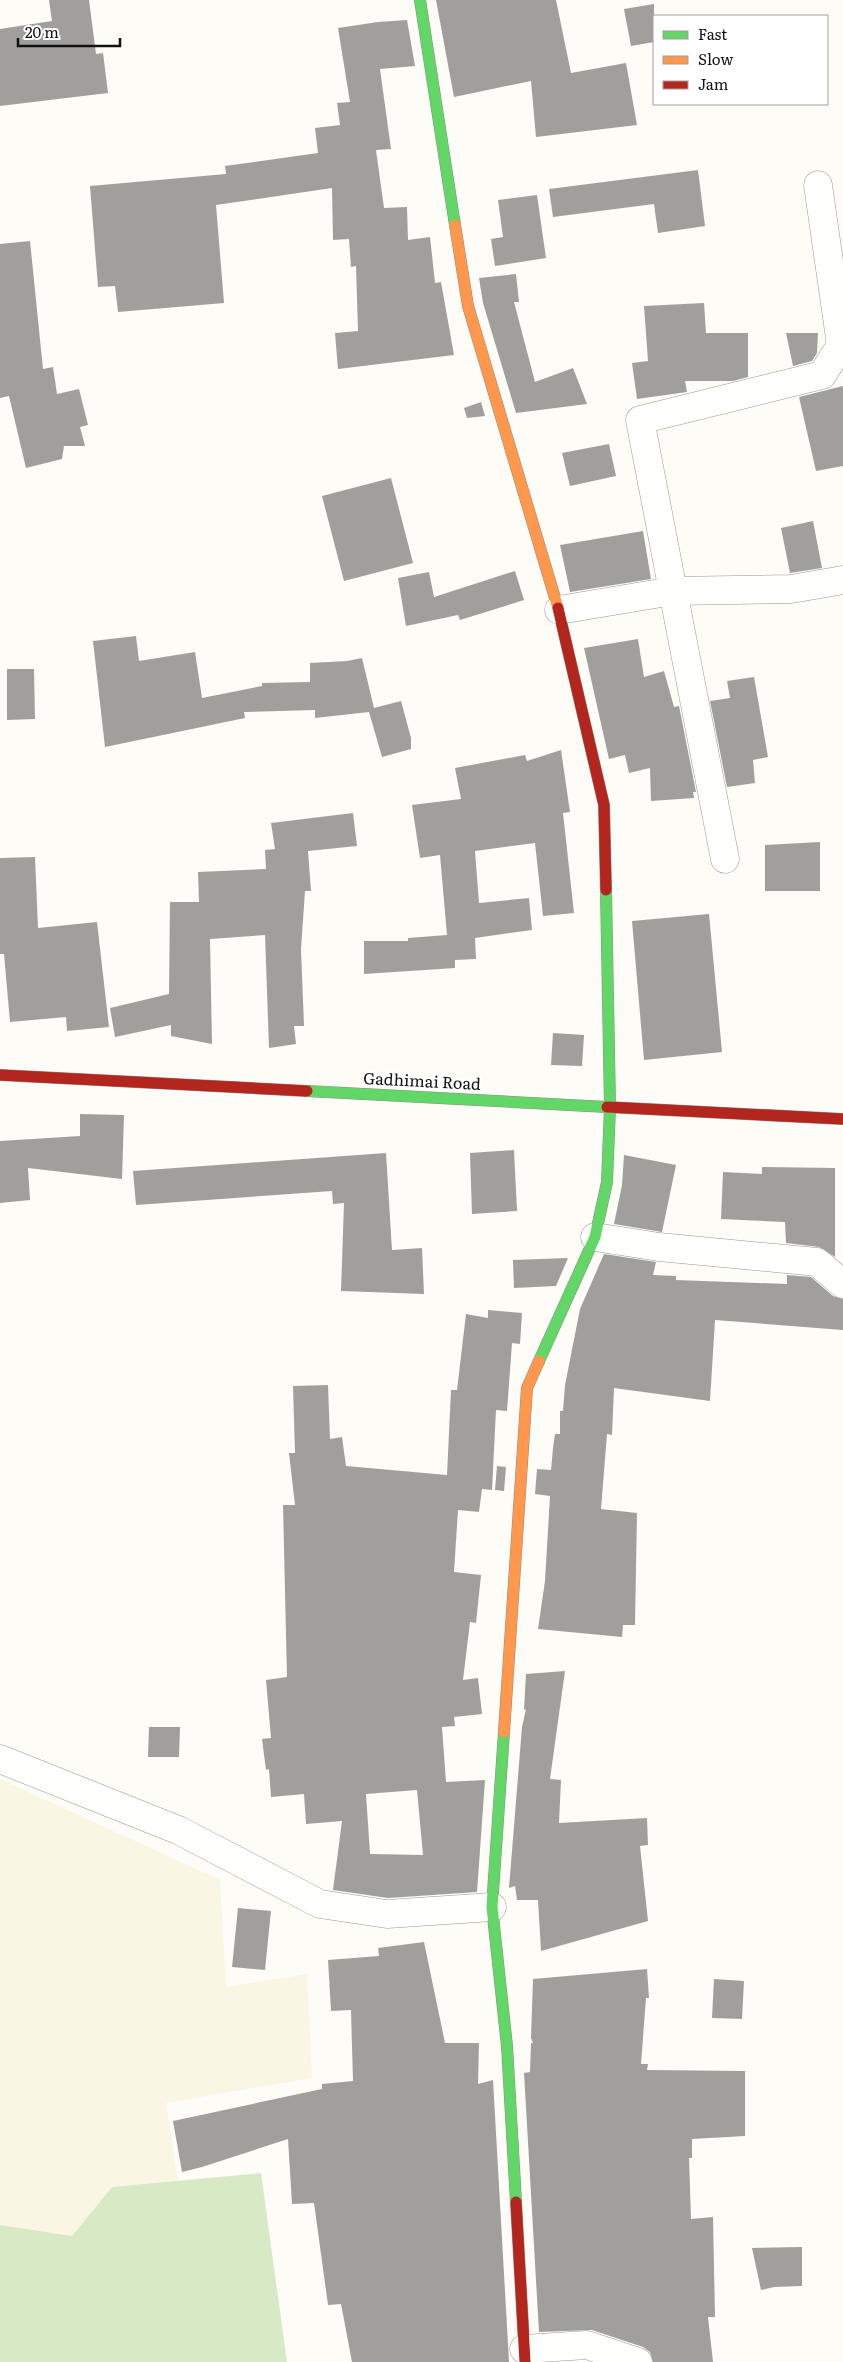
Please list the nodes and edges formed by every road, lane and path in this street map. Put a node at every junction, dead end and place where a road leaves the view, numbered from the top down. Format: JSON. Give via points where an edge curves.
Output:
{"nodes":[{"id":1,"x":420,"y":0,"type":"edge"},
{"id":2,"x":818,"y":185,"type":"dead end"},
{"id":3,"x":843,"y":580,"type":"edge"},
{"id":4,"x":673,"y":591,"type":"junction"},
{"id":5,"x":559,"y":610,"type":"junction"},
{"id":6,"x":725,"y":859,"type":"dead end"},
{"id":7,"x":0,"y":1074,"type":"edge"},
{"id":8,"x":610,"y":1108,"type":"junction"},
{"id":9,"x":843,"y":1119,"type":"edge"},
{"id":10,"x":595,"y":1237,"type":"junction"},
{"id":11,"x":843,"y":1284,"type":"edge"},
{"id":12,"x":0,"y":1759,"type":"edge"},
{"id":13,"x":492,"y":1907,"type":"junction"},
{"id":14,"x":524,"y":2355,"type":"edge"},
{"id":15,"x":638,"y":2362,"type":"edge"}],
"edges":[{"from":1,"to":5,"type":"street","via":[[468,306]]},
{"from":2,"to":4,"type":"street","via":[[842,345],[822,375],[640,420]]},
{"from":3,"to":4,"type":"street","via":[[790,589]]},
{"from":4,"to":5,"type":"street"},
{"from":4,"to":6,"type":"street"},
{"from":5,"to":8,"type":"street","via":[[604,805]]},
{"from":7,"to":8,"type":"street","name":"Gadhimai Road"},
{"from":8,"to":9,"type":"street","name":"Gadhimai Road"},
{"from":8,"to":10,"type":"street","via":[[606,1182]]},
{"from":10,"to":11,"type":"street","via":[[659,1247],[817,1262]]},
{"from":10,"to":13,"type":"street","via":[[527,1388]]},
{"from":12,"to":13,"type":"street","via":[[178,1830],[320,1904],[387,1914]]},
{"from":13,"to":14,"type":"street","via":[[507,2046]]},
{"from":14,"to":15,"type":"street","via":[[587,2345]]}]}
